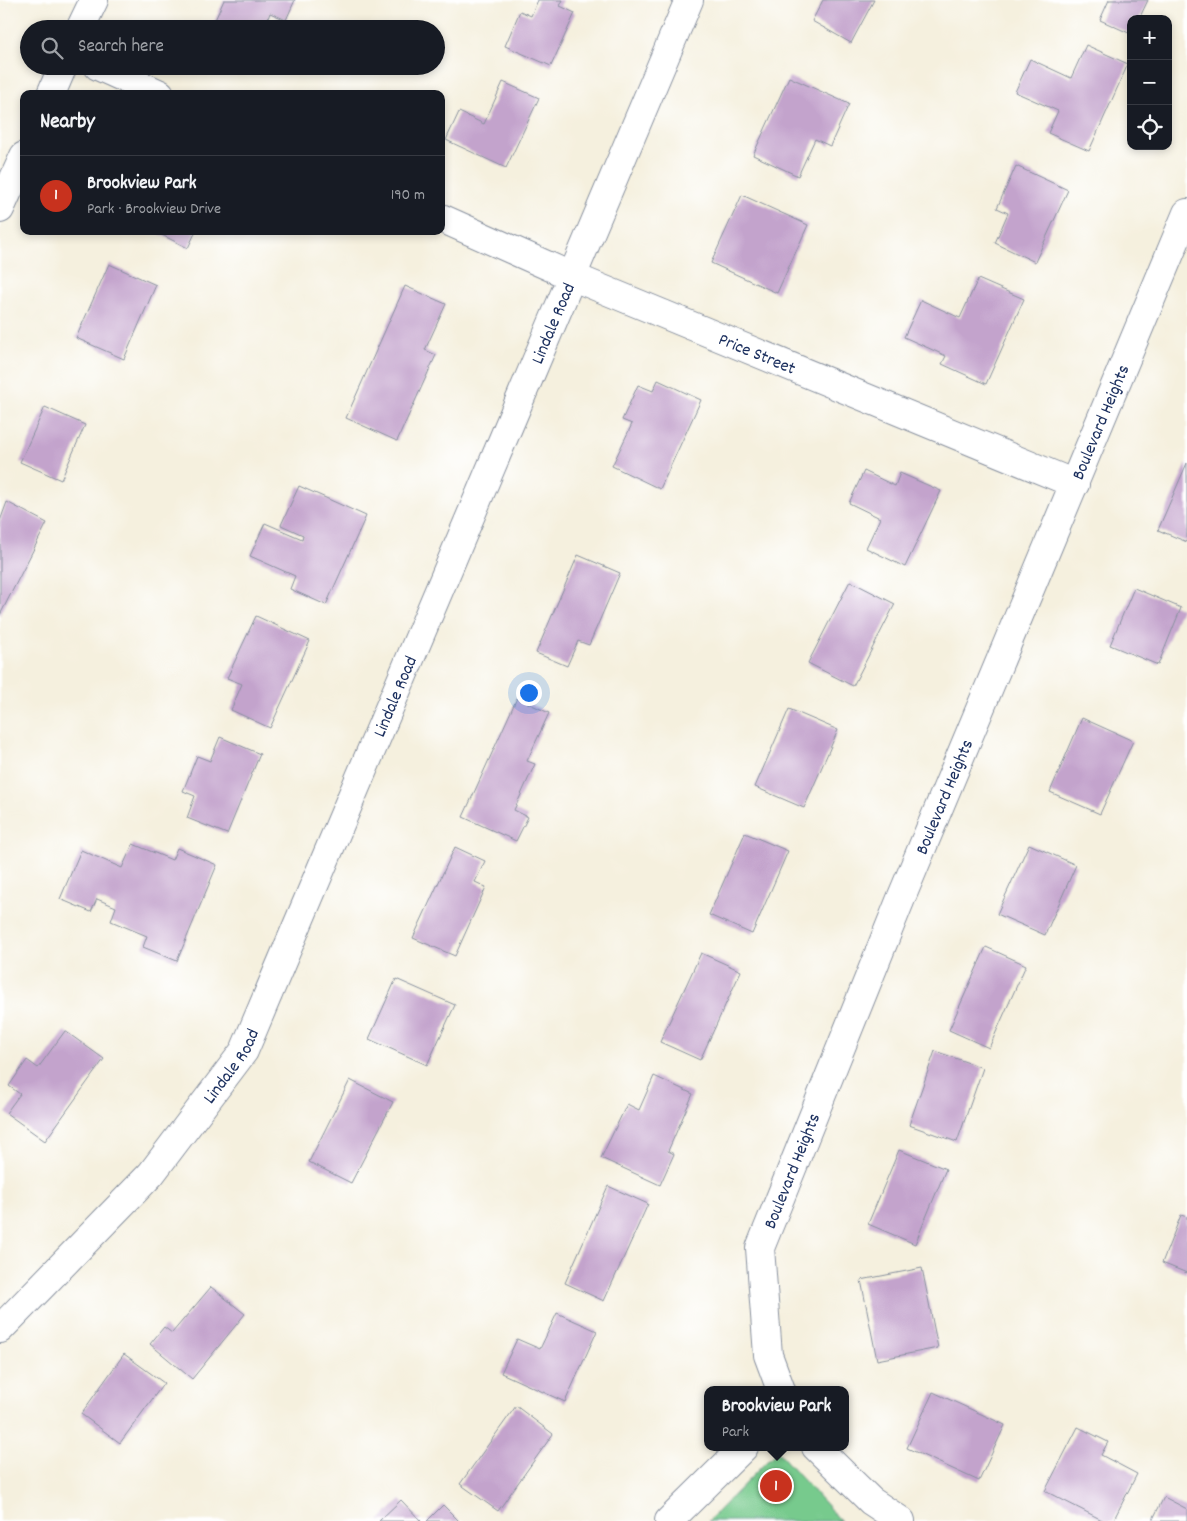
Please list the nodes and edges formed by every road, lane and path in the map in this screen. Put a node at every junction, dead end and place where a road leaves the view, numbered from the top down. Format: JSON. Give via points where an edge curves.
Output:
{"nodes":[{"id":1,"x":94,"y":0,"type":"edge"},
{"id":2,"x":689,"y":0,"type":"edge"},
{"id":3,"x":84,"y":20,"type":"edge"},
{"id":4,"x":59,"y":75,"type":"edge"},
{"id":5,"x":118,"y":75,"type":"edge"},
{"id":6,"x":53,"y":90,"type":"edge"},
{"id":7,"x":151,"y":90,"type":"edge"},
{"id":8,"x":20,"y":165,"type":"edge"},
{"id":9,"x":0,"y":209,"type":"edge"},
{"id":10,"x":1187,"y":213,"type":"edge"},
{"id":11,"x":445,"y":220,"type":"edge"},
{"id":12,"x":572,"y":276,"type":"junction"},
{"id":13,"x":1075,"y":484,"type":"junction"},
{"id":14,"x":0,"y":1329,"type":"edge"},
{"id":15,"x":780,"y":1386,"type":"edge"},
{"id":16,"x":740,"y":1451,"type":"edge"},
{"id":17,"x":820,"y":1451,"type":"edge"},
{"id":18,"x":669,"y":1521,"type":"edge"},
{"id":19,"x":901,"y":1521,"type":"edge"}],
"edges":[{"from":1,"to":3,"type":"street"},
{"from":2,"to":12,"type":"street","name":"Lindale Road"},
{"from":4,"to":6,"type":"street"},
{"from":5,"to":7,"type":"street"},
{"from":8,"to":9,"type":"street"},
{"from":10,"to":13,"type":"street","name":"Boulevard Heights"},
{"from":11,"to":12,"type":"street","name":"Price Street"},
{"from":12,"to":13,"type":"street","name":"Price Street"},
{"from":12,"to":14,"type":"street","name":"Lindale Road","via":[[244,1051],[151,1174]]},
{"from":13,"to":15,"type":"street","name":"Boulevard Heights","via":[[902,896],[760,1248],[768,1355]]},
{"from":16,"to":18,"type":"street"},
{"from":17,"to":19,"type":"street","via":[[871,1501]]}]}
